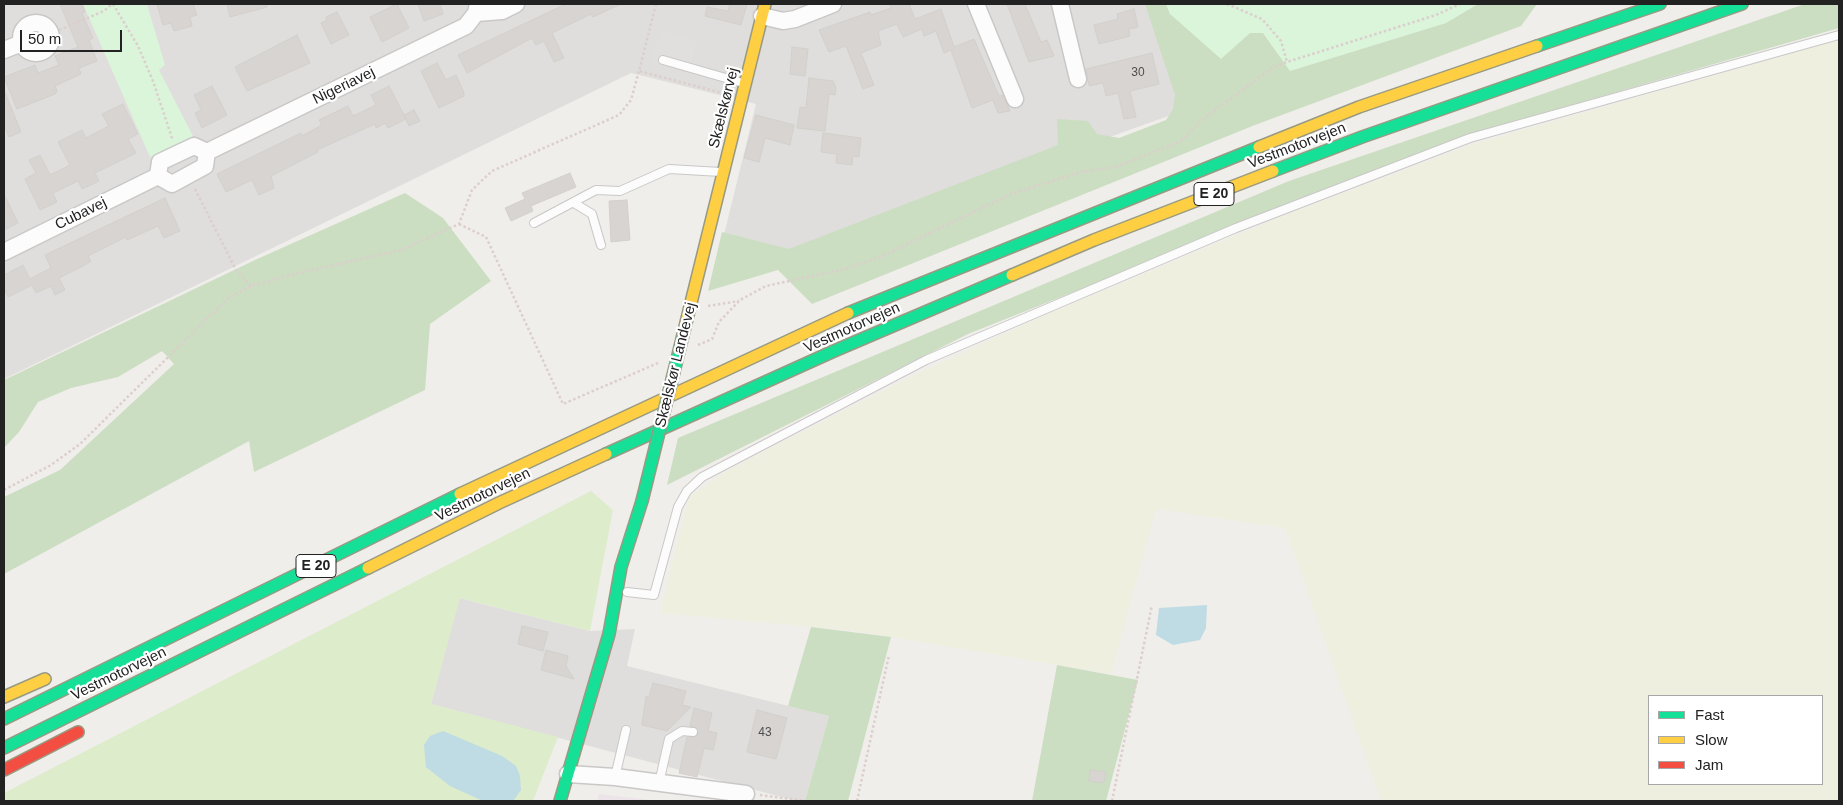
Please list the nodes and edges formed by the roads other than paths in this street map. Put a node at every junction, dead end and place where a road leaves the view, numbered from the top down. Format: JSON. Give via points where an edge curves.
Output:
{"nodes":[{"id":1,"x":516,"y":4,"type":"edge"},
{"id":2,"x":833,"y":4,"type":"edge"},
{"id":3,"x":976,"y":4,"type":"edge"},
{"id":4,"x":1060,"y":4,"type":"edge"},
{"id":5,"x":1660,"y":4,"type":"edge"},
{"id":6,"x":1742,"y":4,"type":"edge"},
{"id":7,"x":477,"y":8,"type":"edge"},
{"id":8,"x":763,"y":10,"type":"edge"},
{"id":9,"x":50,"y":34,"type":"road end"},
{"id":10,"x":1839,"y":35,"type":"edge"},
{"id":11,"x":4,"y":50,"type":"edge"},
{"id":12,"x":664,"y":60,"type":"dead end"},
{"id":13,"x":1078,"y":79,"type":"dead end"},
{"id":14,"x":745,"y":83,"type":"junction"},
{"id":15,"x":1015,"y":99,"type":"dead end"},
{"id":16,"x":207,"y":152,"type":"junction"},
{"id":17,"x":723,"y":172,"type":"junction"},
{"id":18,"x":158,"y":176,"type":"junction"},
{"id":19,"x":574,"y":203,"type":"junction"},
{"id":20,"x":712,"y":218,"type":"joint"},
{"id":21,"x":534,"y":223,"type":"dead end"},
{"id":22,"x":601,"y":245,"type":"dead end"},
{"id":23,"x":4,"y":252,"type":"edge"},
{"id":24,"x":544,"y":483,"type":"junction"},
{"id":25,"x":640,"y":507,"type":"junction"},
{"id":26,"x":330,"y":559,"type":"junction"},
{"id":27,"x":387,"y":572,"type":"dead end"},
{"id":28,"x":627,"y":592,"type":"junction"},
{"id":29,"x":202,"y":608,"type":"dead end"},
{"id":30,"x":610,"y":631,"type":"junction"},
{"id":31,"x":58,"y":673,"type":"dead end"},
{"id":32,"x":4,"y":697,"type":"edge"},
{"id":33,"x":4,"y":719,"type":"edge"},
{"id":34,"x":90,"y":725,"type":"dead end"},
{"id":35,"x":626,"y":730,"type":"dead end"},
{"id":36,"x":693,"y":732,"type":"dead end"},
{"id":37,"x":4,"y":748,"type":"edge"},
{"id":38,"x":4,"y":770,"type":"edge"},
{"id":39,"x":568,"y":774,"type":"junction"},
{"id":40,"x":615,"y":777,"type":"junction"},
{"id":41,"x":659,"y":782,"type":"junction"},
{"id":42,"x":746,"y":794,"type":"road end"},
{"id":43,"x":560,"y":801,"type":"edge"}],
"edges":[{"from":1,"to":7,"type":"street","via":[[502,10]]},
{"from":2,"to":8,"type":"street","via":[[784,21]]},
{"from":3,"to":15,"type":"street"},
{"from":4,"to":13,"type":"street"},
{"from":5,"to":26,"type":"main road","name":"Vestmotorvejen","number":"E 20","via":[[1358,107],[825,322]]},
{"from":6,"to":24,"type":"main road","name":"Vestmotorvejen","number":"E 20","via":[[1362,137],[1094,240],[834,351]]},
{"from":7,"to":16,"type":"street","name":"Nigeriavej","via":[[466,26]]},
{"from":8,"to":14,"type":"main road","name":"Skælskørvej"},
{"from":9,"to":11,"type":"street","via":[[44,25],[32,24],[23,31],[22,43]]},
{"from":10,"to":28,"type":"lane","via":[[1470,138],[1236,228],[926,360],[702,477],[687,491],[678,508],[654,594]]},
{"from":12,"to":14,"type":"lane"},
{"from":14,"to":17,"type":"main road","name":"Skælskørvej"},
{"from":16,"to":18,"type":"street","via":[[194,146],[177,153],[160,162]]},
{"from":16,"to":18,"type":"street","via":[[205,166],[172,184]]},
{"from":17,"to":19,"type":"lane","via":[[669,169],[620,191],[596,190]]},
{"from":17,"to":20,"type":"main road","name":"Skælskørvej"},
{"from":18,"to":23,"type":"street","name":"Cubavej"},
{"from":19,"to":21,"type":"lane"},
{"from":19,"to":22,"type":"lane","via":[[592,214]]},
{"from":20,"to":25,"type":"main road","name":"Skælskør Landevej","bridge":true},
{"from":24,"to":27,"type":"main road","via":[[484,522]]},
{"from":24,"to":37,"type":"main road","name":"Vestmotorvejen","number":"E 20"},
{"from":25,"to":28,"type":"main road","name":"Skælskør Landevej","via":[[638,539]]},
{"from":25,"to":30,"type":"main road","name":"Skælskør Landevej","via":[[621,567],[611,610]]},
{"from":26,"to":29,"type":"main road","via":[[264,580]]},
{"from":26,"to":33,"type":"main road","name":"Vestmotorvejen","number":"E 20"},
{"from":28,"to":30,"type":"main road","name":"Skælskør Landevej"},
{"from":30,"to":39,"type":"main road","name":"Skælskør Landevej"},
{"from":31,"to":32,"type":"main road"},
{"from":34,"to":38,"type":"main road"},
{"from":35,"to":40,"type":"lane"},
{"from":36,"to":41,"type":"lane","via":[[682,731],[669,739]]},
{"from":39,"to":40,"type":"street"},
{"from":39,"to":43,"type":"main road","name":"Skælskør Landevej"},
{"from":40,"to":41,"type":"street"},
{"from":41,"to":42,"type":"street"}]}
